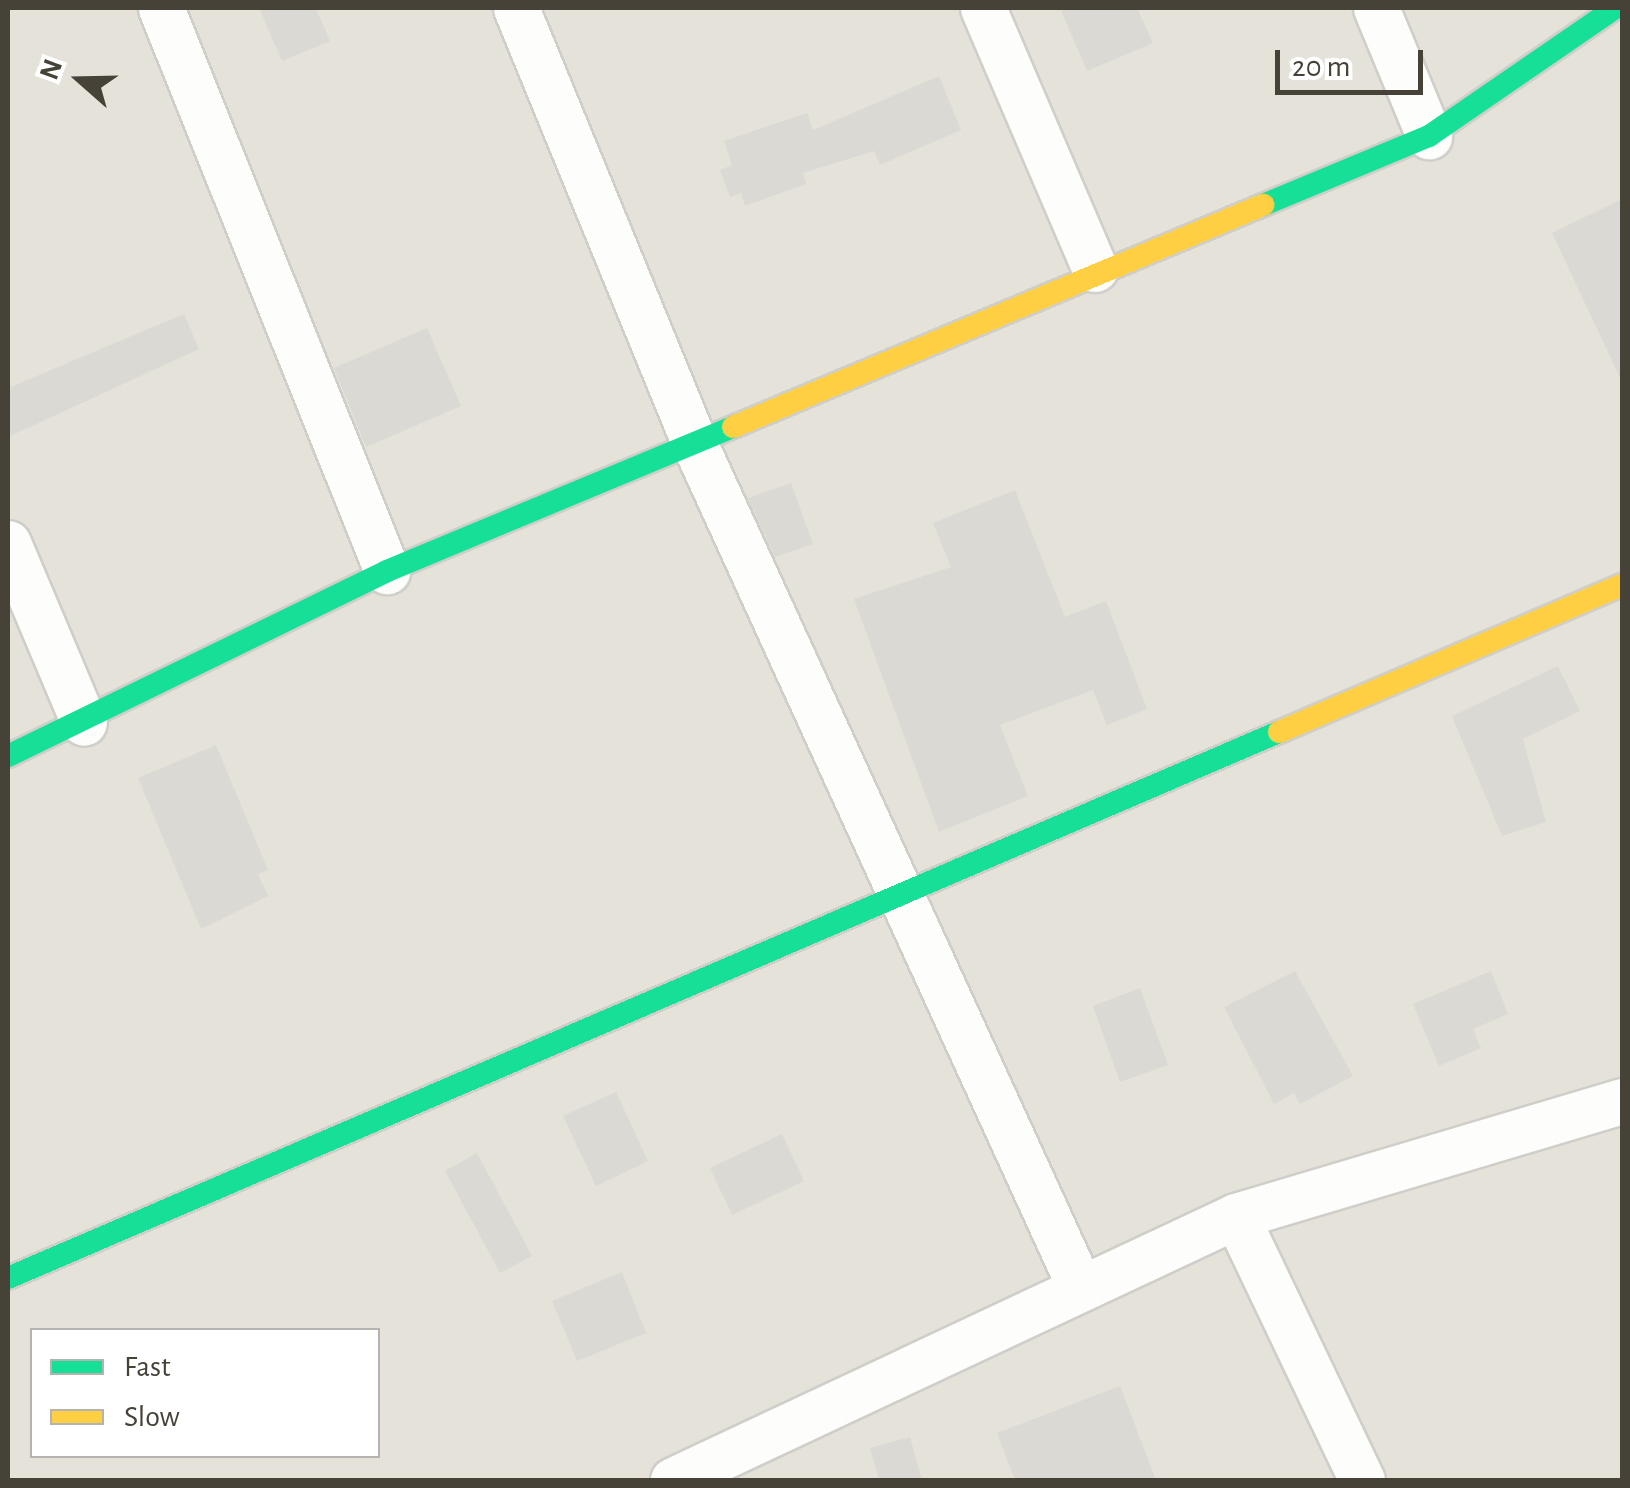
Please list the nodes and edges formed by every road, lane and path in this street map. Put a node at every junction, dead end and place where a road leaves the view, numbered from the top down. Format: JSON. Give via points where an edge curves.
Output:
{"nodes":[{"id":1,"x":161,"y":8,"type":"edge"},
{"id":2,"x":516,"y":8,"type":"edge"},
{"id":3,"x":982,"y":8,"type":"edge"},
{"id":4,"x":1376,"y":8,"type":"edge"},
{"id":5,"x":1614,"y":8,"type":"edge"},
{"id":6,"x":1430,"y":136,"type":"junction"},
{"id":7,"x":1096,"y":269,"type":"junction"},
{"id":8,"x":697,"y":449,"type":"junction"},
{"id":9,"x":8,"y":543,"type":"edge"},
{"id":10,"x":387,"y":572,"type":"junction"},
{"id":11,"x":1622,"y":585,"type":"edge"},
{"id":12,"x":84,"y":722,"type":"junction"},
{"id":13,"x":8,"y":756,"type":"edge"},
{"id":14,"x":899,"y":892,"type":"junction"},
{"id":15,"x":1622,"y":1101,"type":"edge"},
{"id":16,"x":1236,"y":1216,"type":"junction"},
{"id":17,"x":8,"y":1278,"type":"edge"},
{"id":18,"x":1079,"y":1285,"type":"junction"},
{"id":19,"x":673,"y":1480,"type":"edge"},
{"id":20,"x":1362,"y":1480,"type":"edge"}],
"edges":[{"from":1,"to":10,"type":"street"},
{"from":2,"to":8,"type":"street"},
{"from":3,"to":7,"type":"street"},
{"from":4,"to":6,"type":"street"},
{"from":5,"to":6,"type":"street"},
{"from":6,"to":7,"type":"street"},
{"from":7,"to":8,"type":"street"},
{"from":8,"to":10,"type":"street"},
{"from":8,"to":14,"type":"street"},
{"from":9,"to":12,"type":"street"},
{"from":10,"to":12,"type":"street"},
{"from":11,"to":14,"type":"street"},
{"from":12,"to":13,"type":"street"},
{"from":14,"to":17,"type":"street"},
{"from":14,"to":18,"type":"street"},
{"from":15,"to":16,"type":"street"},
{"from":16,"to":18,"type":"street"},
{"from":16,"to":20,"type":"street"},
{"from":18,"to":19,"type":"street"}]}
